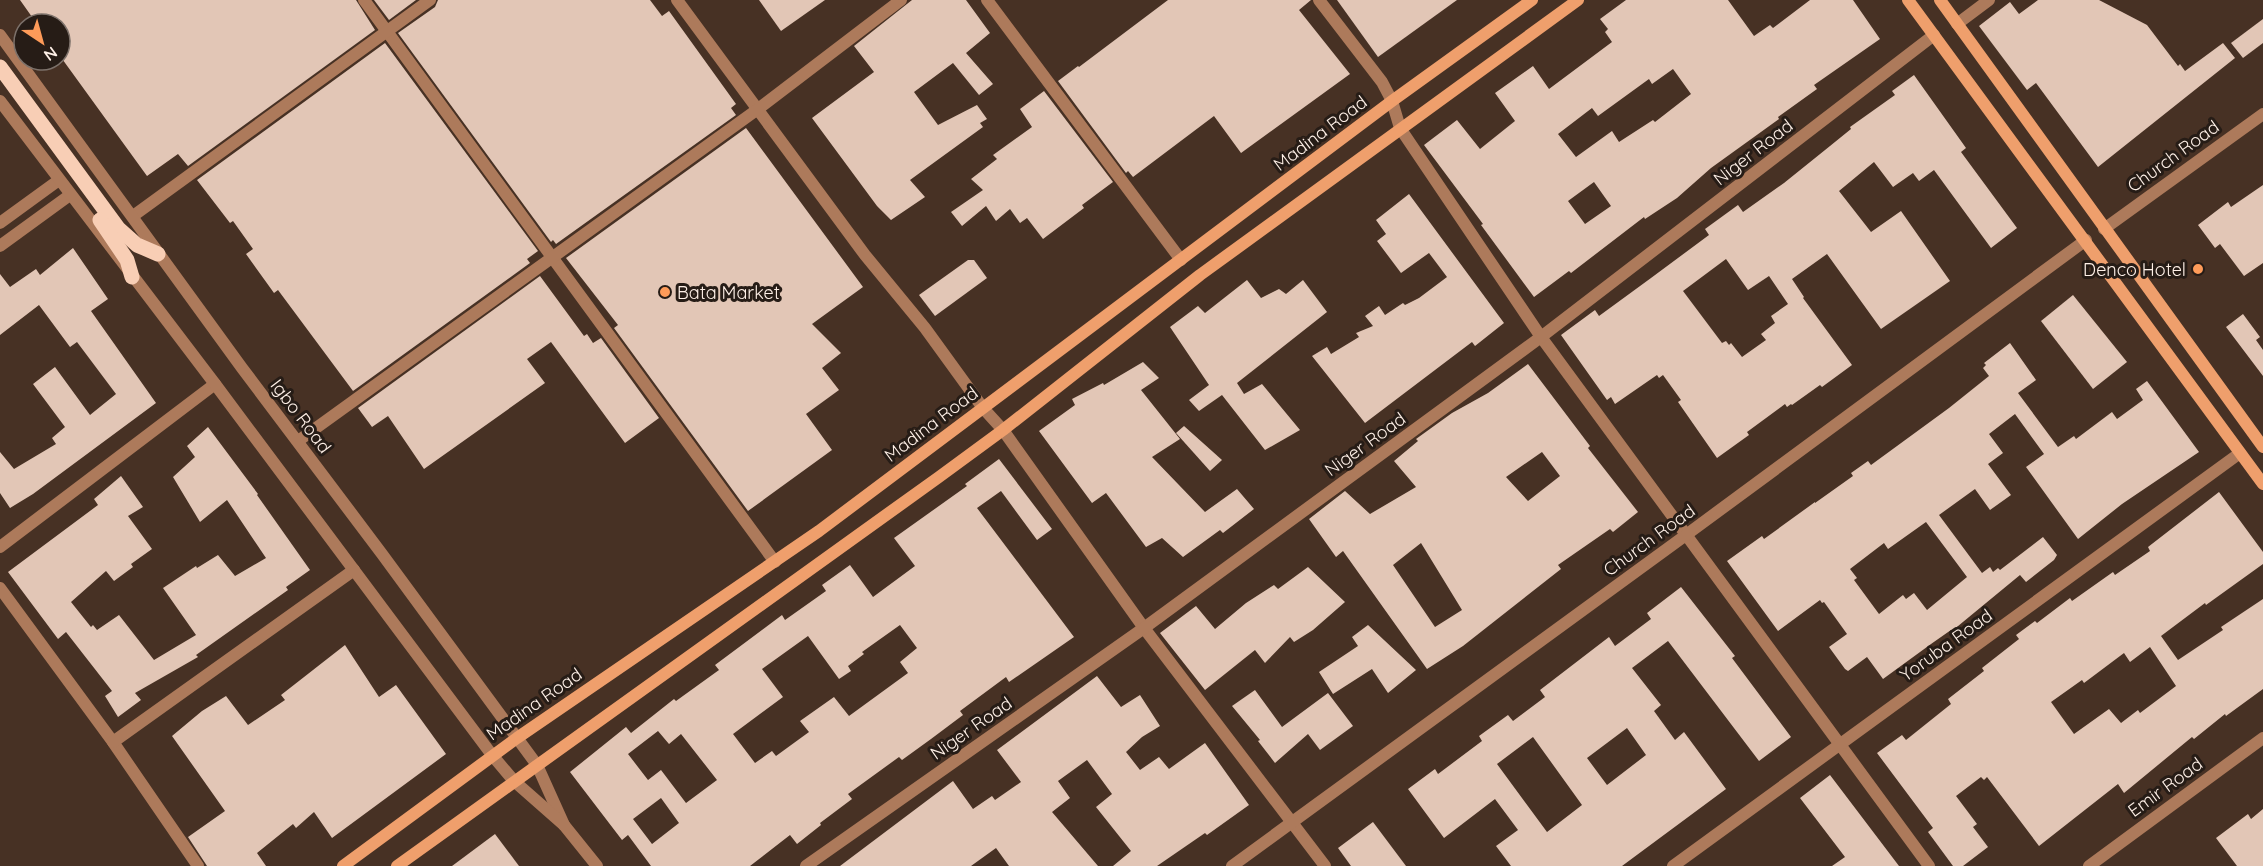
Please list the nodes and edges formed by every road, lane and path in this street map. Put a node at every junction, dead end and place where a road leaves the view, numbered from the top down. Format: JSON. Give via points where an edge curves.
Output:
{"nodes":[{"id":1,"x":364,"y":0,"type":"edge"},
{"id":2,"x":430,"y":0,"type":"edge"},
{"id":3,"x":677,"y":0,"type":"edge"},
{"id":4,"x":901,"y":0,"type":"edge"},
{"id":5,"x":987,"y":0,"type":"edge"},
{"id":6,"x":1319,"y":0,"type":"edge"},
{"id":7,"x":1532,"y":0,"type":"edge"},
{"id":8,"x":1578,"y":0,"type":"edge"},
{"id":9,"x":1908,"y":0,"type":"edge"},
{"id":10,"x":1940,"y":0,"type":"edge"},
{"id":11,"x":1989,"y":0,"type":"edge"},
{"id":12,"x":1957,"y":24,"type":"junction"},
{"id":13,"x":387,"y":32,"type":"junction"},
{"id":14,"x":0,"y":35,"type":"edge"},
{"id":15,"x":1934,"y":35,"type":"junction"},
{"id":16,"x":0,"y":67,"type":"edge"},
{"id":17,"x":0,"y":82,"type":"edge"},
{"id":18,"x":0,"y":101,"type":"edge"},
{"id":19,"x":1392,"y":101,"type":"junction"},
{"id":20,"x":758,"y":109,"type":"junction"},
{"id":21,"x":2263,"y":114,"type":"edge"},
{"id":22,"x":1400,"y":128,"type":"junction"},
{"id":23,"x":59,"y":180,"type":"junction"},
{"id":24,"x":70,"y":195,"type":"junction"},
{"id":25,"x":96,"y":207,"type":"junction"},
{"id":26,"x":133,"y":216,"type":"junction"},
{"id":27,"x":0,"y":223,"type":"edge"},
{"id":28,"x":2104,"y":229,"type":"junction"},
{"id":29,"x":2086,"y":240,"type":"junction"},
{"id":30,"x":0,"y":246,"type":"edge"},
{"id":31,"x":158,"y":254,"type":"junction"},
{"id":32,"x":553,"y":256,"type":"junction"},
{"id":33,"x":1181,"y":260,"type":"junction"},
{"id":34,"x":132,"y":277,"type":"junction"},
{"id":35,"x":1541,"y":337,"type":"junction"},
{"id":36,"x":215,"y":384,"type":"junction"},
{"id":37,"x":983,"y":408,"type":"junction"},
{"id":38,"x":1003,"y":430,"type":"junction"},
{"id":39,"x":298,"y":441,"type":"junction"},
{"id":40,"x":2261,"y":441,"type":"edge"},
{"id":41,"x":2240,"y":453,"type":"junction"},
{"id":42,"x":2263,"y":484,"type":"edge"},
{"id":43,"x":1686,"y":535,"type":"junction"},
{"id":44,"x":0,"y":547,"type":"edge"},
{"id":45,"x":775,"y":562,"type":"junction"},
{"id":46,"x":354,"y":570,"type":"junction"},
{"id":47,"x":0,"y":588,"type":"edge"},
{"id":48,"x":1144,"y":628,"type":"junction"},
{"id":49,"x":517,"y":738,"type":"junction"},
{"id":50,"x":2263,"y":738,"type":"edge"},
{"id":51,"x":113,"y":741,"type":"junction"},
{"id":52,"x":1839,"y":744,"type":"junction"},
{"id":53,"x":492,"y":755,"type":"junction"},
{"id":54,"x":537,"y":765,"type":"junction"},
{"id":55,"x":514,"y":781,"type":"junction"},
{"id":56,"x":1292,"y":823,"type":"junction"},
{"id":57,"x":564,"y":825,"type":"junction"},
{"id":58,"x":198,"y":866,"type":"edge"},
{"id":59,"x":343,"y":866,"type":"edge"},
{"id":60,"x":397,"y":866,"type":"edge"},
{"id":61,"x":597,"y":866,"type":"edge"},
{"id":62,"x":806,"y":866,"type":"edge"},
{"id":63,"x":1232,"y":866,"type":"edge"},
{"id":64,"x":1325,"y":866,"type":"edge"},
{"id":65,"x":1673,"y":866,"type":"edge"},
{"id":66,"x":1929,"y":866,"type":"edge"},
{"id":67,"x":2089,"y":866,"type":"edge"}],
"edges":[{"from":1,"to":13,"type":"street"},
{"from":2,"to":13,"type":"street"},
{"from":3,"to":20,"type":"street"},
{"from":4,"to":20,"type":"street"},
{"from":5,"to":33,"type":"street"},
{"from":6,"to":19,"type":"street","via":[[1370,65]]},
{"from":7,"to":19,"type":"main road","name":"Madina Road"},
{"from":8,"to":22,"type":"main road"},
{"from":9,"to":15,"type":"main road"},
{"from":10,"to":12,"type":"main road"},
{"from":11,"to":12,"type":"street"},
{"from":12,"to":28,"type":"main road"},
{"from":13,"to":26,"type":"street"},
{"from":13,"to":32,"type":"street"},
{"from":14,"to":26,"type":"street","name":"Igbo Road"},
{"from":15,"to":29,"type":"main road"},
{"from":15,"to":35,"type":"street","name":"Niger Road"},
{"from":16,"to":25,"type":"main road"},
{"from":17,"to":25,"type":"main road"},
{"from":18,"to":23,"type":"street","name":"Igbo Road"},
{"from":19,"to":22,"type":"street"},
{"from":19,"to":33,"type":"main road","name":"Madina Road"},
{"from":20,"to":32,"type":"street"},
{"from":20,"to":37,"type":"street"},
{"from":21,"to":28,"type":"street","name":"Church Road"},
{"from":22,"to":35,"type":"street"},
{"from":22,"to":38,"type":"main road","via":[[1200,275]]},
{"from":23,"to":24,"type":"street","name":"Igbo Road"},
{"from":23,"to":27,"type":"street"},
{"from":24,"to":30,"type":"street"},
{"from":24,"to":34,"type":"street","name":"Igbo Road"},
{"from":25,"to":31,"type":"main road","via":[[137,245]]},
{"from":25,"to":34,"type":"main road","via":[[127,260]]},
{"from":26,"to":31,"type":"street","name":"Igbo Road"},
{"from":28,"to":40,"type":"main road"},
{"from":29,"to":41,"type":"main road"},
{"from":29,"to":43,"type":"street","name":"Church Road"},
{"from":31,"to":39,"type":"street","name":"Igbo Road"},
{"from":32,"to":39,"type":"street"},
{"from":32,"to":45,"type":"street"},
{"from":33,"to":37,"type":"main road","name":"Madina Road"},
{"from":34,"to":36,"type":"street","name":"Igbo Road"},
{"from":35,"to":43,"type":"street"},
{"from":35,"to":48,"type":"street","name":"Niger Road"},
{"from":36,"to":44,"type":"street"},
{"from":36,"to":46,"type":"street","name":"Igbo Road"},
{"from":37,"to":38,"type":"street"},
{"from":37,"to":45,"type":"main road","name":"Madina Road"},
{"from":38,"to":48,"type":"street"},
{"from":38,"to":54,"type":"main road"},
{"from":39,"to":49,"type":"street","name":"Igbo Road"},
{"from":41,"to":42,"type":"main road"},
{"from":41,"to":52,"type":"street","name":"Yoruba Road"},
{"from":43,"to":52,"type":"street"},
{"from":43,"to":56,"type":"street","name":"Church Road"},
{"from":45,"to":49,"type":"main road","name":"Madina Road"},
{"from":46,"to":51,"type":"street"},
{"from":46,"to":53,"type":"street","name":"Igbo Road"},
{"from":47,"to":51,"type":"street"},
{"from":48,"to":56,"type":"street"},
{"from":48,"to":62,"type":"street","name":"Niger Road"},
{"from":49,"to":53,"type":"main road","name":"Madina Road"},
{"from":49,"to":54,"type":"street","name":"Igbo Road"},
{"from":50,"to":67,"type":"street","name":"Emir Road"},
{"from":51,"to":58,"type":"street"},
{"from":52,"to":65,"type":"street","name":"Yoruba Road"},
{"from":52,"to":66,"type":"street"},
{"from":53,"to":55,"type":"street","name":"Igbo Road"},
{"from":53,"to":59,"type":"main road","name":"Madina Road"},
{"from":54,"to":55,"type":"main road"},
{"from":54,"to":57,"type":"street","name":"Igbo Road"},
{"from":55,"to":57,"type":"street","name":"Igbo Road"},
{"from":55,"to":60,"type":"main road"},
{"from":56,"to":63,"type":"street","name":"Church Road"},
{"from":56,"to":64,"type":"street"},
{"from":57,"to":61,"type":"street","name":"Igbo Road"}]}
